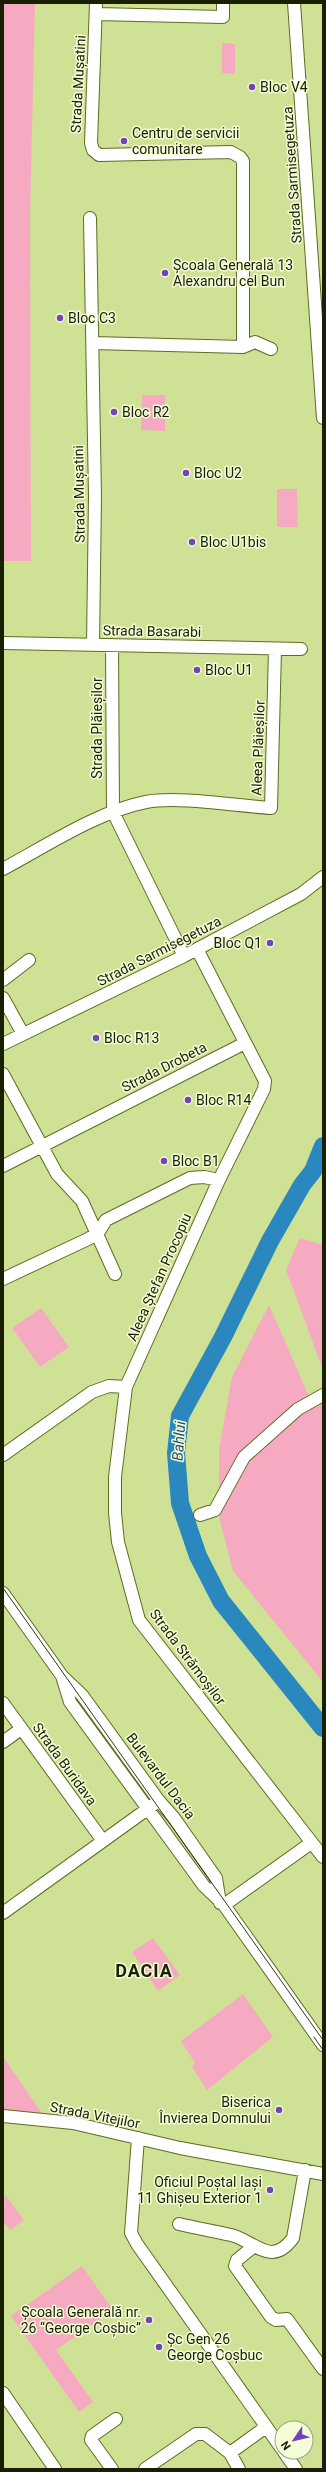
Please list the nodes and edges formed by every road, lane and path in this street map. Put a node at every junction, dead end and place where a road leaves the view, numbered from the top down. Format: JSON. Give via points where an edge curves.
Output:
{"nodes":[{"id":1,"x":223,"y":3,"type":"edge"},
{"id":2,"x":294,"y":3,"type":"edge"},
{"id":3,"x":96,"y":8,"type":"edge"},
{"id":4,"x":90,"y":218,"type":"dead end"},
{"id":5,"x":93,"y":343,"type":"junction"},
{"id":6,"x":243,"y":347,"type":"junction"},
{"id":7,"x":271,"y":349,"type":"dead end"},
{"id":8,"x":323,"y":418,"type":"edge"},
{"id":9,"x":3,"y":643,"type":"edge"},
{"id":10,"x":93,"y":645,"type":"junction"},
{"id":11,"x":112,"y":645,"type":"junction"},
{"id":12,"x":275,"y":649,"type":"junction"},
{"id":13,"x":301,"y":649,"type":"dead end"},
{"id":14,"x":113,"y":812,"type":"junction"},
{"id":15,"x":3,"y":868,"type":"edge"},
{"id":16,"x":323,"y":877,"type":"edge"},
{"id":17,"x":197,"y":949,"type":"junction"},
{"id":18,"x":184,"y":956,"type":"junction"},
{"id":19,"x":29,"y":960,"type":"dead end"},
{"id":20,"x":3,"y":980,"type":"edge"},
{"id":21,"x":3,"y":998,"type":"edge"},
{"id":22,"x":23,"y":1034,"type":"junction"},
{"id":23,"x":245,"y":1043,"type":"junction"},
{"id":24,"x":3,"y":1044,"type":"edge"},
{"id":25,"x":3,"y":1074,"type":"edge"},
{"id":26,"x":41,"y":1146,"type":"junction"},
{"id":27,"x":3,"y":1166,"type":"edge"},
{"id":28,"x":219,"y":1180,"type":"junction"},
{"id":29,"x":98,"y":1233,"type":"junction"},
{"id":30,"x":115,"y":1274,"type":"dead end"},
{"id":31,"x":3,"y":1278,"type":"edge"},
{"id":32,"x":126,"y":1387,"type":"junction"},
{"id":33,"x":323,"y":1395,"type":"edge"},
{"id":34,"x":3,"y":1455,"type":"edge"},
{"id":35,"x":200,"y":1515,"type":"dead end"},
{"id":36,"x":3,"y":1593,"type":"edge"},
{"id":37,"x":62,"y":1676,"type":"junction"},
{"id":38,"x":3,"y":1703,"type":"edge"},
{"id":39,"x":21,"y":1729,"type":"junction"},
{"id":40,"x":3,"y":1742,"type":"edge"},
{"id":41,"x":159,"y":1801,"type":"junction"},
{"id":42,"x":147,"y":1810,"type":"junction"},
{"id":43,"x":103,"y":1841,"type":"junction"},
{"id":44,"x":311,"y":1843,"type":"junction"},
{"id":45,"x":323,"y":1857,"type":"edge"},
{"id":46,"x":222,"y":1904,"type":"junction"},
{"id":47,"x":3,"y":1913,"type":"edge"},
{"id":48,"x":323,"y":2045,"type":"edge"},
{"id":49,"x":3,"y":2116,"type":"edge"},
{"id":50,"x":138,"y":2138,"type":"junction"},
{"id":51,"x":305,"y":2170,"type":"junction"},
{"id":52,"x":323,"y":2174,"type":"edge"},
{"id":53,"x":178,"y":2224,"type":"dead end"},
{"id":54,"x":253,"y":2247,"type":"junction"},
{"id":55,"x":323,"y":2369,"type":"edge"},
{"id":56,"x":3,"y":2393,"type":"edge"},
{"id":57,"x":116,"y":2419,"type":"dead end"},
{"id":58,"x":266,"y":2427,"type":"junction"},
{"id":59,"x":274,"y":2438,"type":"edge"},
{"id":60,"x":230,"y":2453,"type":"junction"},
{"id":61,"x":290,"y":2460,"type":"edge"},
{"id":62,"x":55,"y":2469,"type":"edge"},
{"id":63,"x":112,"y":2469,"type":"edge"},
{"id":64,"x":145,"y":2469,"type":"edge"},
{"id":65,"x":239,"y":2469,"type":"edge"},
{"id":66,"x":296,"y":2469,"type":"edge"}],
"edges":[{"from":1,"to":3,"type":"street","name":"Strada Mușatini","via":[[223,17]]},
{"from":2,"to":8,"type":"street","name":"Strada Sarmisegetuza"},
{"from":3,"to":6,"type":"street","name":"Strada Mușatini","via":[[91,143],[96,153],[106,155],[231,152],[243,162]]},
{"from":4,"to":5,"type":"street","name":"Strada Mușatini"},
{"from":5,"to":6,"type":"street"},
{"from":5,"to":10,"type":"street","name":"Strada Mușatini"},
{"from":6,"to":7,"type":"street","via":[[255,342]]},
{"from":9,"to":10,"type":"street","name":"Strada Basarabi"},
{"from":10,"to":11,"type":"street","name":"Strada Basarabi"},
{"from":11,"to":12,"type":"street","name":"Strada Basarabi"},
{"from":11,"to":14,"type":"street","name":"Strada Plăieșilor"},
{"from":12,"to":13,"type":"street","name":"Strada Basarabi"},
{"from":12,"to":14,"type":"street","name":"Aleea Plăieșilor","via":[[271,808],[157,801]]},
{"from":14,"to":15,"type":"street"},
{"from":14,"to":18,"type":"street","name":"Strada Plăieșilor"},
{"from":16,"to":17,"type":"street","name":"Strada Sarmisegetuza","via":[[301,894]]},
{"from":17,"to":18,"type":"street","name":"Strada Sarmisegetuza"},
{"from":17,"to":23,"type":"street"},
{"from":18,"to":22,"type":"street","name":"Strada Sarmisegetuza"},
{"from":19,"to":20,"type":"street"},
{"from":21,"to":22,"type":"street"},
{"from":22,"to":24,"type":"street","name":"Strada Sarmisegetuza"},
{"from":23,"to":26,"type":"street","name":"Strada Drobeta"},
{"from":23,"to":28,"type":"street","name":"Aleea Ștefan Procopiu","via":[[265,1081],[264,1089]]},
{"from":25,"to":26,"type":"street"},
{"from":26,"to":27,"type":"street","name":"Strada Drobeta"},
{"from":26,"to":29,"type":"street","via":[[57,1174],[82,1201]]},
{"from":28,"to":29,"type":"street","via":[[190,1178],[106,1220]]},
{"from":28,"to":32,"type":"street","name":"Aleea Ștefan Procopiu"},
{"from":29,"to":30,"type":"street"},
{"from":29,"to":31,"type":"street"},
{"from":32,"to":34,"type":"street","via":[[110,1386],[92,1392]]},
{"from":32,"to":44,"type":"street","name":"Strada Strămoșilor","via":[[115,1477],[115,1513],[118,1542],[139,1620]]},
{"from":33,"to":35,"type":"street","via":[[298,1409],[244,1457],[215,1510]]},
{"from":36,"to":37,"type":"street","name":"Bulevardul Dacia"},
{"from":37,"to":41,"type":"street","name":"Bulevardul Dacia","via":[[82,1695]]},
{"from":37,"to":42,"type":"street","name":"Bulevardul Dacia","via":[[70,1702]]},
{"from":38,"to":39,"type":"street","name":"Strada Buridava"},
{"from":39,"to":40,"type":"street"},
{"from":39,"to":43,"type":"street","name":"Strada Buridava"},
{"from":41,"to":42,"type":"street"},
{"from":41,"to":46,"type":"street","name":"Bulevardul Dacia","via":[[216,1878]]},
{"from":42,"to":43,"type":"street"},
{"from":42,"to":46,"type":"street","name":"Bulevardul Dacia","via":[[204,1886]]},
{"from":43,"to":47,"type":"street"},
{"from":44,"to":45,"type":"street","name":"Strada Strămoșilor"},
{"from":44,"to":46,"type":"street"},
{"from":46,"to":48,"type":"street","name":"Bulevardul Dacia"},
{"from":49,"to":50,"type":"street","name":"Strada Vitejilor","via":[[73,2123]]},
{"from":50,"to":51,"type":"street","name":"Strada Vitejilor"},
{"from":50,"to":58,"type":"street","via":[[131,2233]]},
{"from":51,"to":52,"type":"street","name":"Strada Vitejilor"},
{"from":51,"to":54,"type":"street","via":[[293,2238],[288,2245],[276,2252],[261,2251]]},
{"from":53,"to":54,"type":"street","via":[[231,2236]]},
{"from":54,"to":55,"type":"street","via":[[237,2260],[235,2266],[271,2317],[276,2320],[287,2319]]},
{"from":56,"to":62,"type":"street"},
{"from":57,"to":63,"type":"street","via":[[92,2436],[91,2440]]},
{"from":58,"to":59,"type":"street"},
{"from":58,"to":60,"type":"street"},
{"from":60,"to":64,"type":"street","via":[[205,2434],[196,2434]]},
{"from":60,"to":65,"type":"street"},
{"from":61,"to":66,"type":"street"}]}
